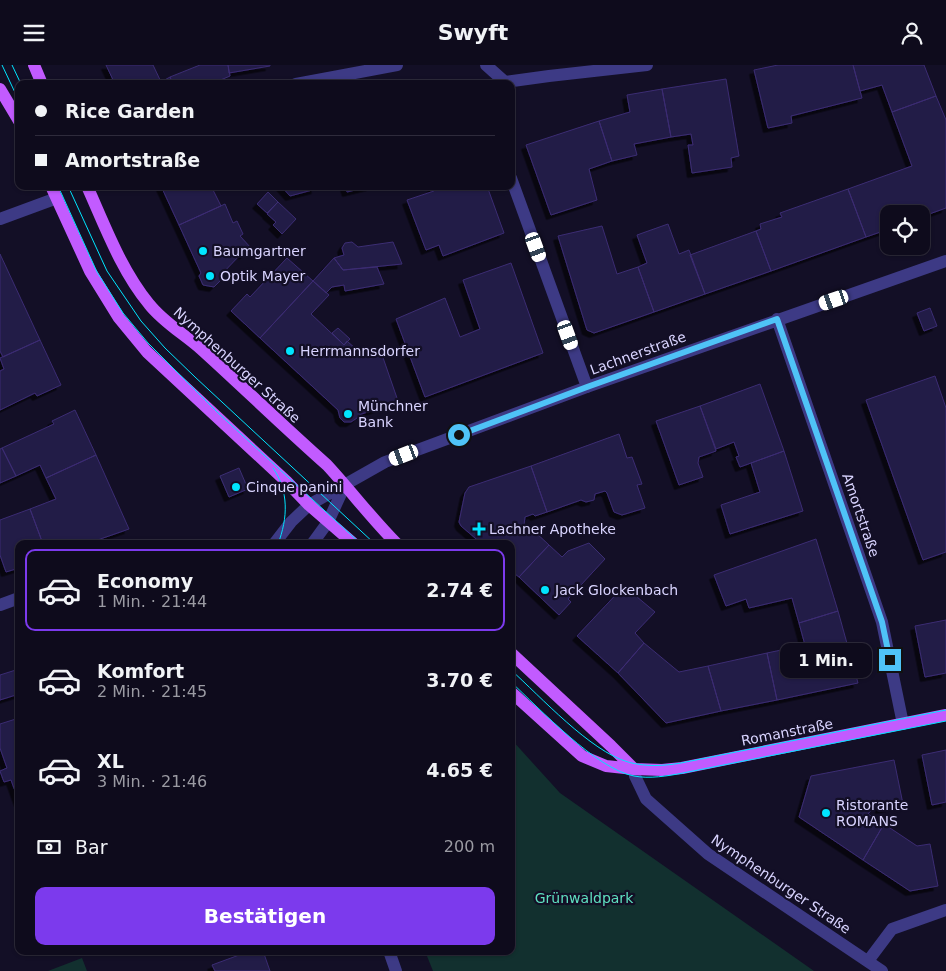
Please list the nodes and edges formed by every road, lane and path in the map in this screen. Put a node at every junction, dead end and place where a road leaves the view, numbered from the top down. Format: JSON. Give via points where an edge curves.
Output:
{"nodes":[{"id":1,"x":34,"y":65,"type":"edge"},
{"id":2,"x":397,"y":65,"type":"edge"},
{"id":3,"x":486,"y":65,"type":"edge"},
{"id":4,"x":647,"y":65,"type":"edge"},
{"id":5,"x":40,"y":80,"type":"edge"},
{"id":6,"x":317,"y":80,"type":"edge"},
{"id":7,"x":502,"y":80,"type":"edge"},
{"id":8,"x":515,"y":81,"type":"edge"},
{"id":9,"x":0,"y":89,"type":"edge"},
{"id":10,"x":15,"y":114,"type":"edge"},
{"id":11,"x":515,"y":189,"type":"edge"},
{"id":12,"x":53,"y":190,"type":"edge"},
{"id":13,"x":89,"y":190,"type":"edge"},
{"id":14,"x":57,"y":198,"type":"junction"},
{"id":15,"x":0,"y":219,"type":"edge"},
{"id":16,"x":946,"y":261,"type":"edge"},
{"id":17,"x":777,"y":319,"type":"junction"},
{"id":18,"x":587,"y":387,"type":"junction"},
{"id":19,"x":345,"y":485,"type":"junction"},
{"id":20,"x":309,"y":505,"type":"junction"},
{"id":21,"x":328,"y":522,"type":"junction"},
{"id":22,"x":277,"y":540,"type":"edge"},
{"id":23,"x":315,"y":540,"type":"edge"},
{"id":24,"x":349,"y":540,"type":"edge"},
{"id":25,"x":393,"y":540,"type":"edge"},
{"id":26,"x":15,"y":599,"type":"edge"},
{"id":27,"x":0,"y":605,"type":"edge"},
{"id":28,"x":515,"y":657,"type":"edge"},
{"id":29,"x":515,"y":696,"type":"edge"},
{"id":30,"x":946,"y":715,"type":"edge"},
{"id":31,"x":903,"y":724,"type":"junction"},
{"id":32,"x":634,"y":769,"type":"junction"},
{"id":33,"x":946,"y":911,"type":"edge"},
{"id":34,"x":390,"y":955,"type":"edge"},
{"id":35,"x":868,"y":961,"type":"junction"},
{"id":36,"x":396,"y":971,"type":"edge"},
{"id":37,"x":882,"y":971,"type":"edge"}],
"edges":[{"from":1,"to":5,"type":"main road"},
{"from":2,"to":6,"type":"street"},
{"from":3,"to":7,"type":"street"},
{"from":4,"to":8,"type":"street"},
{"from":9,"to":10,"type":"main road"},
{"from":11,"to":18,"type":"street"},
{"from":12,"to":14,"type":"main road"},
{"from":13,"to":19,"type":"main road","name":"Nymphenburger Straße","via":[[124,264],[149,305],[242,386]]},
{"from":14,"to":15,"type":"street"},
{"from":14,"to":20,"type":"main road","via":[[90,271],[119,318],[148,352]]},
{"from":16,"to":17,"type":"street","name":"Lachnerstraße"},
{"from":17,"to":18,"type":"street","name":"Lachnerstraße"},
{"from":17,"to":31,"type":"street","name":"Amortstraße","via":[[882,622]]},
{"from":18,"to":19,"type":"street","name":"Lachnerstraße","via":[[385,462]]},
{"from":19,"to":20,"type":"street","name":"Lachnerstraße"},
{"from":19,"to":21,"type":"street"},
{"from":19,"to":25,"type":"main road","name":"Nymphenburger Straße"},
{"from":20,"to":21,"type":"main road"},
{"from":20,"to":22,"type":"street","name":"Lachnerstraße"},
{"from":21,"to":23,"type":"street"},
{"from":21,"to":24,"type":"main road"},
{"from":26,"to":27,"type":"street"},
{"from":28,"to":32,"type":"main road","name":"Nymphenburger Straße"},
{"from":29,"to":32,"type":"main road","via":[[582,756],[606,766]]},
{"from":30,"to":31,"type":"main road","name":"Romanstraße"},
{"from":31,"to":32,"type":"main road","name":"Romanstraße","via":[[682,768]]},
{"from":32,"to":35,"type":"street","name":"Nymphenburger Straße","via":[[646,799],[708,854]]},
{"from":33,"to":35,"type":"street","via":[[892,929]]},
{"from":34,"to":36,"type":"street"},
{"from":35,"to":37,"type":"street","name":"Nymphenburger Straße"}]}
